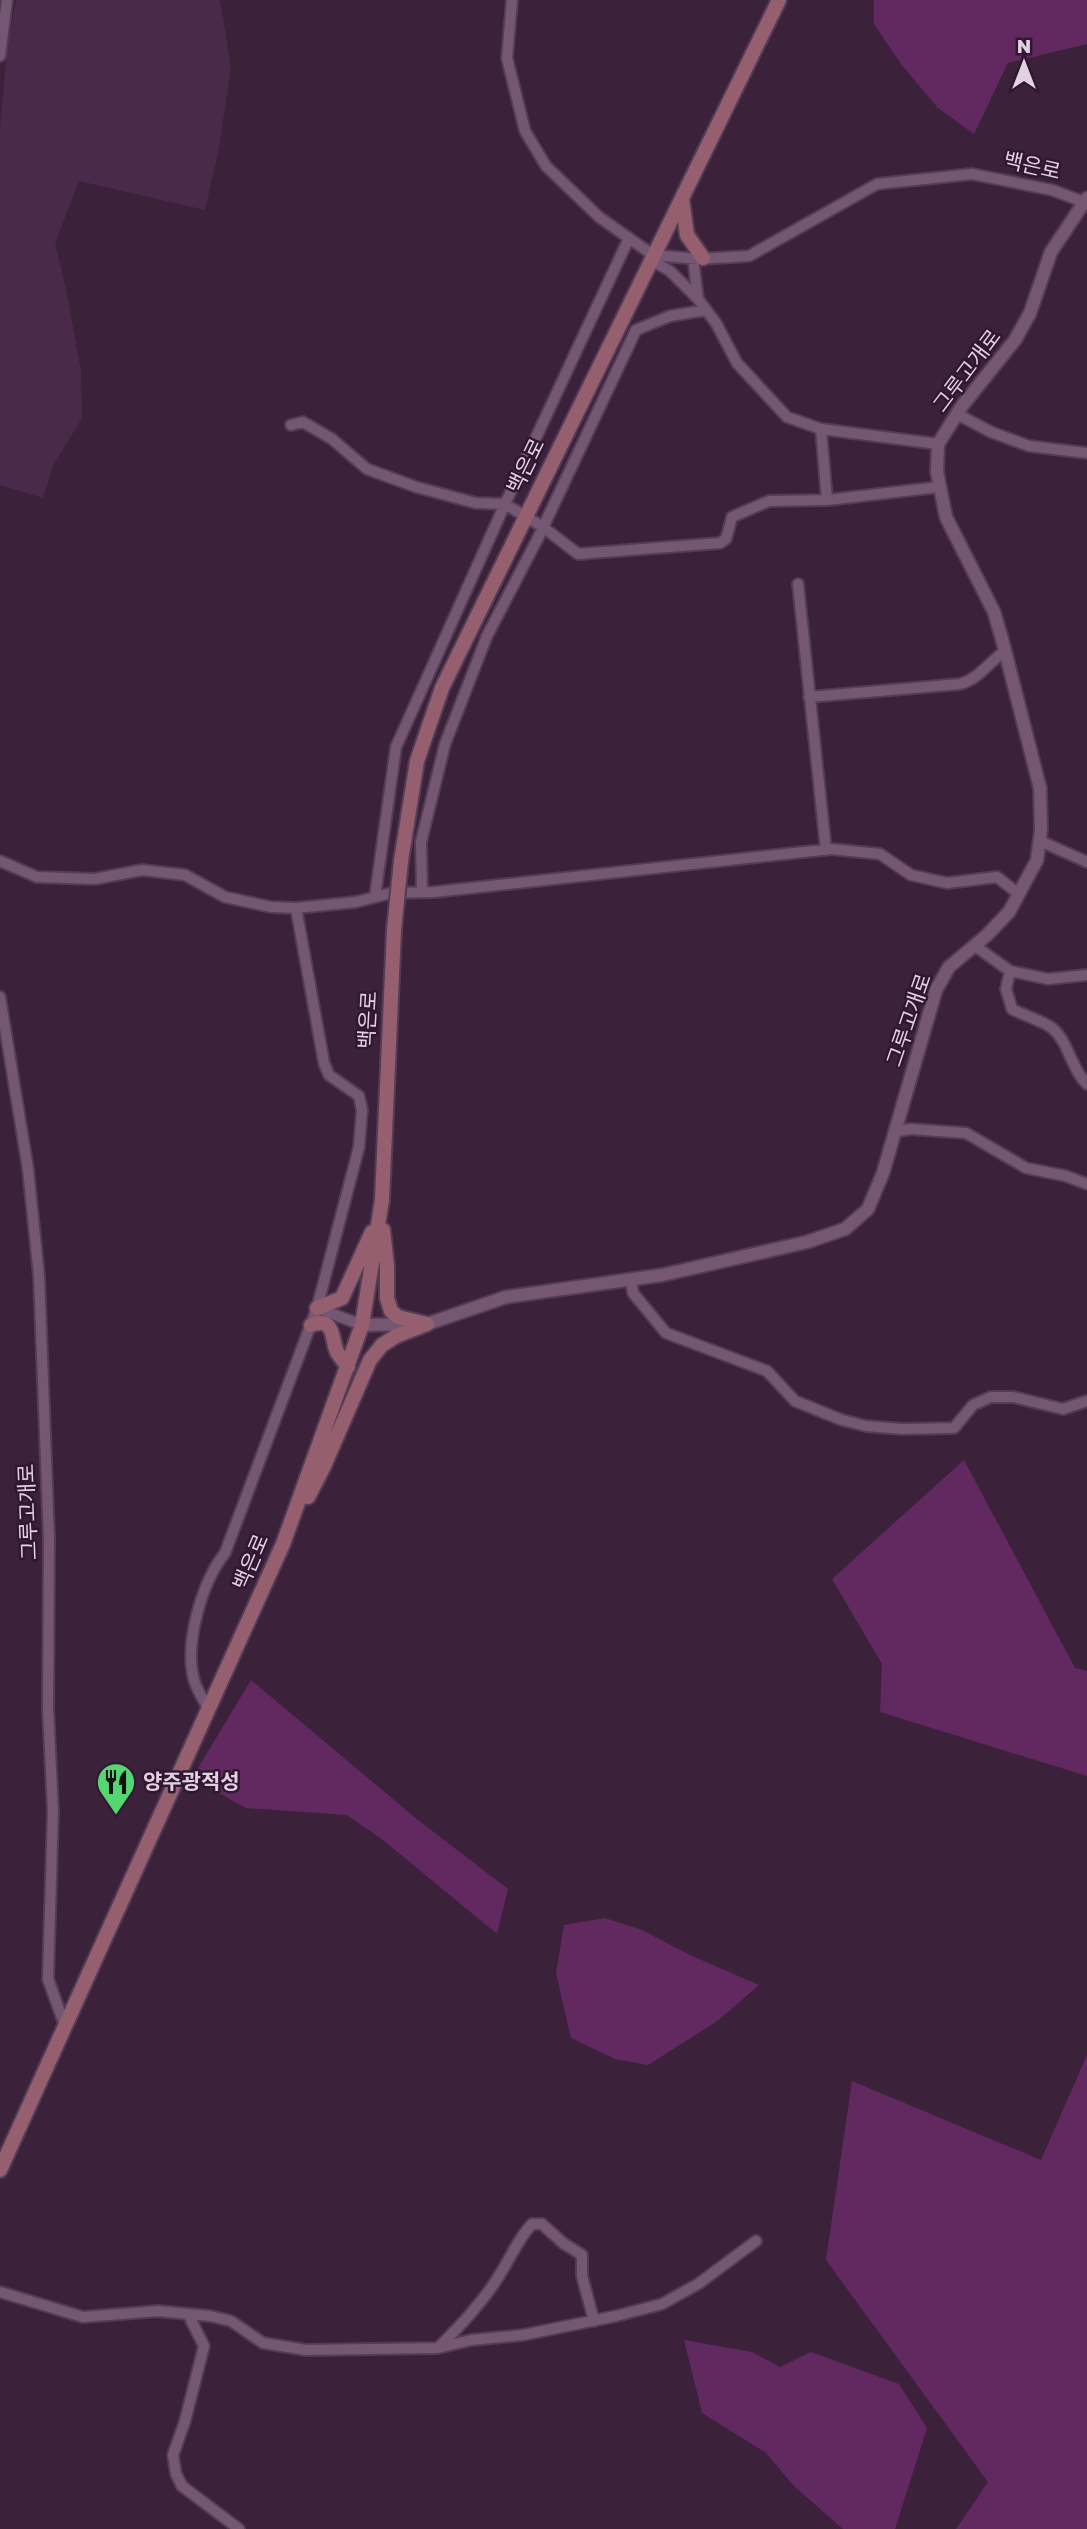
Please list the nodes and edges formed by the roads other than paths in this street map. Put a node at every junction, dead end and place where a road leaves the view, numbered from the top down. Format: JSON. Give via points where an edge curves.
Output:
{"nodes":[{"id":1,"x":7,"y":0,"type":"edge"},
{"id":2,"x":512,"y":0,"type":"edge"},
{"id":3,"x":779,"y":0,"type":"edge"},
{"id":4,"x":0,"y":56,"type":"edge"},
{"id":5,"x":682,"y":197,"type":"junction"},
{"id":6,"x":1085,"y":200,"type":"edge"},
{"id":7,"x":629,"y":238,"type":"junction"},
{"id":8,"x":652,"y":257,"type":"junction"},
{"id":9,"x":698,"y":258,"type":"junction"},
{"id":10,"x":698,"y":299,"type":"junction"},
{"id":11,"x":706,"y":310,"type":"junction"},
{"id":12,"x":957,"y":414,"type":"junction"},
{"id":13,"x":291,"y":425,"type":"dead end"},
{"id":14,"x":821,"y":429,"type":"junction"},
{"id":15,"x":938,"y":444,"type":"junction"},
{"id":16,"x":1087,"y":453,"type":"edge"},
{"id":17,"x":939,"y":486,"type":"junction"},
{"id":18,"x":827,"y":500,"type":"junction"},
{"id":19,"x":505,"y":504,"type":"junction"},
{"id":20,"x":525,"y":516,"type":"junction"},
{"id":21,"x":543,"y":527,"type":"junction"},
{"id":22,"x":798,"y":584,"type":"dead end"},
{"id":23,"x":1005,"y":651,"type":"junction"},
{"id":24,"x":809,"y":697,"type":"junction"},
{"id":25,"x":1040,"y":841,"type":"junction"},
{"id":26,"x":826,"y":850,"type":"junction"},
{"id":27,"x":0,"y":861,"type":"edge"},
{"id":28,"x":1087,"y":862,"type":"edge"},
{"id":29,"x":422,"y":892,"type":"junction"},
{"id":30,"x":1019,"y":894,"type":"junction"},
{"id":31,"x":375,"y":896,"type":"junction"},
{"id":32,"x":296,"y":908,"type":"junction"},
{"id":33,"x":975,"y":946,"type":"junction"},
{"id":34,"x":1010,"y":971,"type":"junction"},
{"id":35,"x":1087,"y":975,"type":"edge"},
{"id":36,"x":0,"y":997,"type":"edge"},
{"id":37,"x":1087,"y":1083,"type":"edge"},
{"id":38,"x":894,"y":1132,"type":"junction"},
{"id":39,"x":1087,"y":1184,"type":"edge"},
{"id":40,"x":381,"y":1211,"type":"junction"},
{"id":41,"x":631,"y":1279,"type":"junction"},
{"id":42,"x":317,"y":1308,"type":"junction"},
{"id":43,"x":426,"y":1324,"type":"junction"},
{"id":44,"x":311,"y":1325,"type":"junction"},
{"id":45,"x":362,"y":1325,"type":"junction"},
{"id":46,"x":348,"y":1367,"type":"junction"},
{"id":47,"x":1087,"y":1401,"type":"edge"},
{"id":48,"x":283,"y":1544,"type":"junction"},
{"id":49,"x":209,"y":1710,"type":"junction"},
{"id":50,"x":65,"y":2025,"type":"junction"},
{"id":51,"x":3,"y":2160,"type":"edge"},
{"id":52,"x":0,"y":2170,"type":"edge"},
{"id":53,"x":756,"y":2241,"type":"dead end"},
{"id":54,"x":0,"y":2292,"type":"edge"},
{"id":55,"x":188,"y":2314,"type":"junction"},
{"id":56,"x":594,"y":2321,"type":"junction"},
{"id":57,"x":438,"y":2348,"type":"junction"},
{"id":58,"x":239,"y":2529,"type":"edge"}],
"edges":[{"from":1,"to":4,"type":"street"},
{"from":2,"to":7,"type":"street","via":[[507,58],[525,131],[546,166],[599,217]]},
{"from":3,"to":5,"type":"main road","name":"백은로"},
{"from":5,"to":8,"type":"main road","name":"백은로"},
{"from":5,"to":9,"type":"main road","via":[[687,235]]},
{"from":6,"to":9,"type":"street","name":"백은로","via":[[972,174],[877,184],[749,256]]},
{"from":6,"to":12,"type":"street","name":"그루고개로","via":[[1051,252],[1030,313],[1015,340]]},
{"from":7,"to":8,"type":"street"},
{"from":7,"to":19,"type":"street"},
{"from":8,"to":9,"type":"street","name":"백은로"},
{"from":8,"to":10,"type":"street"},
{"from":8,"to":20,"type":"main road","name":"백은로"},
{"from":9,"to":10,"type":"street"},
{"from":10,"to":11,"type":"street"},
{"from":11,"to":14,"type":"street","via":[[737,363],[788,417]]},
{"from":11,"to":21,"type":"street","via":[[670,316],[636,330]]},
{"from":12,"to":15,"type":"street","name":"그루고개로"},
{"from":12,"to":16,"type":"street","via":[[1029,446]]},
{"from":13,"to":19,"type":"street","via":[[303,422],[367,469],[476,503]]},
{"from":14,"to":15,"type":"street"},
{"from":14,"to":18,"type":"street"},
{"from":15,"to":17,"type":"street","name":"그루고개로"},
{"from":17,"to":18,"type":"street"},
{"from":17,"to":23,"type":"street","name":"그루고개로","via":[[946,517],[993,612]]},
{"from":18,"to":21,"type":"street","via":[[769,501],[732,517],[726,539],[720,543],[578,554]]},
{"from":19,"to":20,"type":"street"},
{"from":19,"to":31,"type":"street","via":[[396,747]]},
{"from":20,"to":21,"type":"street"},
{"from":20,"to":40,"type":"main road","name":"백은로","bridge":true,"via":[[442,688],[417,761],[394,930]]},
{"from":21,"to":29,"type":"street","via":[[487,636],[444,744],[421,842]]},
{"from":22,"to":24,"type":"street"},
{"from":23,"to":24,"type":"street","via":[[973,680],[960,684]]},
{"from":23,"to":25,"type":"street","name":"그루고개로","via":[[1040,788]]},
{"from":24,"to":26,"type":"street"},
{"from":25,"to":28,"type":"street"},
{"from":25,"to":30,"type":"street","name":"그루고개로","via":[[1037,860]]},
{"from":26,"to":29,"type":"street"},
{"from":26,"to":30,"type":"street","via":[[880,854],[911,875],[947,883],[997,877]]},
{"from":27,"to":32,"type":"street","via":[[37,877],[95,879],[142,870],[185,875],[225,897]]},
{"from":29,"to":31,"type":"street"},
{"from":30,"to":33,"type":"street","name":"그루고개로","via":[[1009,912]]},
{"from":31,"to":32,"type":"street"},
{"from":32,"to":42,"type":"street","via":[[324,1063],[330,1075],[359,1096],[362,1110],[359,1147]]},
{"from":33,"to":34,"type":"street"},
{"from":33,"to":38,"type":"street","name":"그루고개로","via":[[949,967],[936,990]]},
{"from":34,"to":35,"type":"street","via":[[1048,979]]},
{"from":34,"to":37,"type":"street","via":[[1006,989],[1012,1009],[1052,1028]]},
{"from":36,"to":50,"type":"street","name":"그루고개로","via":[[28,1169],[39,1276],[49,1539],[52,1811],[48,1979]]},
{"from":38,"to":39,"type":"street","via":[[965,1133],[1026,1168]]},
{"from":38,"to":41,"type":"street","name":"그루고개로","via":[[868,1209],[845,1229],[807,1242]]},
{"from":40,"to":42,"type":"main road","via":[[348,1291]]},
{"from":40,"to":43,"type":"main road","via":[[390,1311]]},
{"from":40,"to":45,"type":"main road","name":"백은로"},
{"from":41,"to":43,"type":"street","name":"그루고개로","via":[[506,1297]]},
{"from":41,"to":47,"type":"street","via":[[633,1293],[666,1333],[767,1371],[795,1401],[842,1420],[890,1428],[954,1428],[973,1405],[991,1397],[1013,1397],[1063,1409]]},
{"from":42,"to":44,"type":"street"},
{"from":42,"to":45,"type":"street"},
{"from":43,"to":45,"type":"street","name":"그루고개로"},
{"from":43,"to":48,"type":"main road","via":[[396,1336],[370,1360],[324,1466]]},
{"from":44,"to":46,"type":"main road","via":[[326,1324],[333,1332],[335,1350]]},
{"from":44,"to":49,"type":"street","via":[[225,1553],[199,1603],[193,1677]]},
{"from":45,"to":46,"type":"main road","name":"백은로"},
{"from":46,"to":48,"type":"main road","name":"백은로"},
{"from":48,"to":49,"type":"main road","name":"백은로"},
{"from":49,"to":50,"type":"main road","name":"백은로"},
{"from":50,"to":51,"type":"main road","name":"백은로"},
{"from":51,"to":52,"type":"main road","name":"백은로"},
{"from":53,"to":56,"type":"street","via":[[663,2304]]},
{"from":54,"to":55,"type":"street","via":[[83,2317],[158,2311]]},
{"from":55,"to":57,"type":"street","via":[[231,2321],[263,2343],[306,2350]]},
{"from":55,"to":58,"type":"street","via":[[204,2346],[173,2455],[176,2474],[182,2486]]},
{"from":56,"to":57,"type":"street"},
{"from":56,"to":57,"type":"street","via":[[582,2276],[582,2255],[542,2224],[531,2224],[467,2319]]}]}
